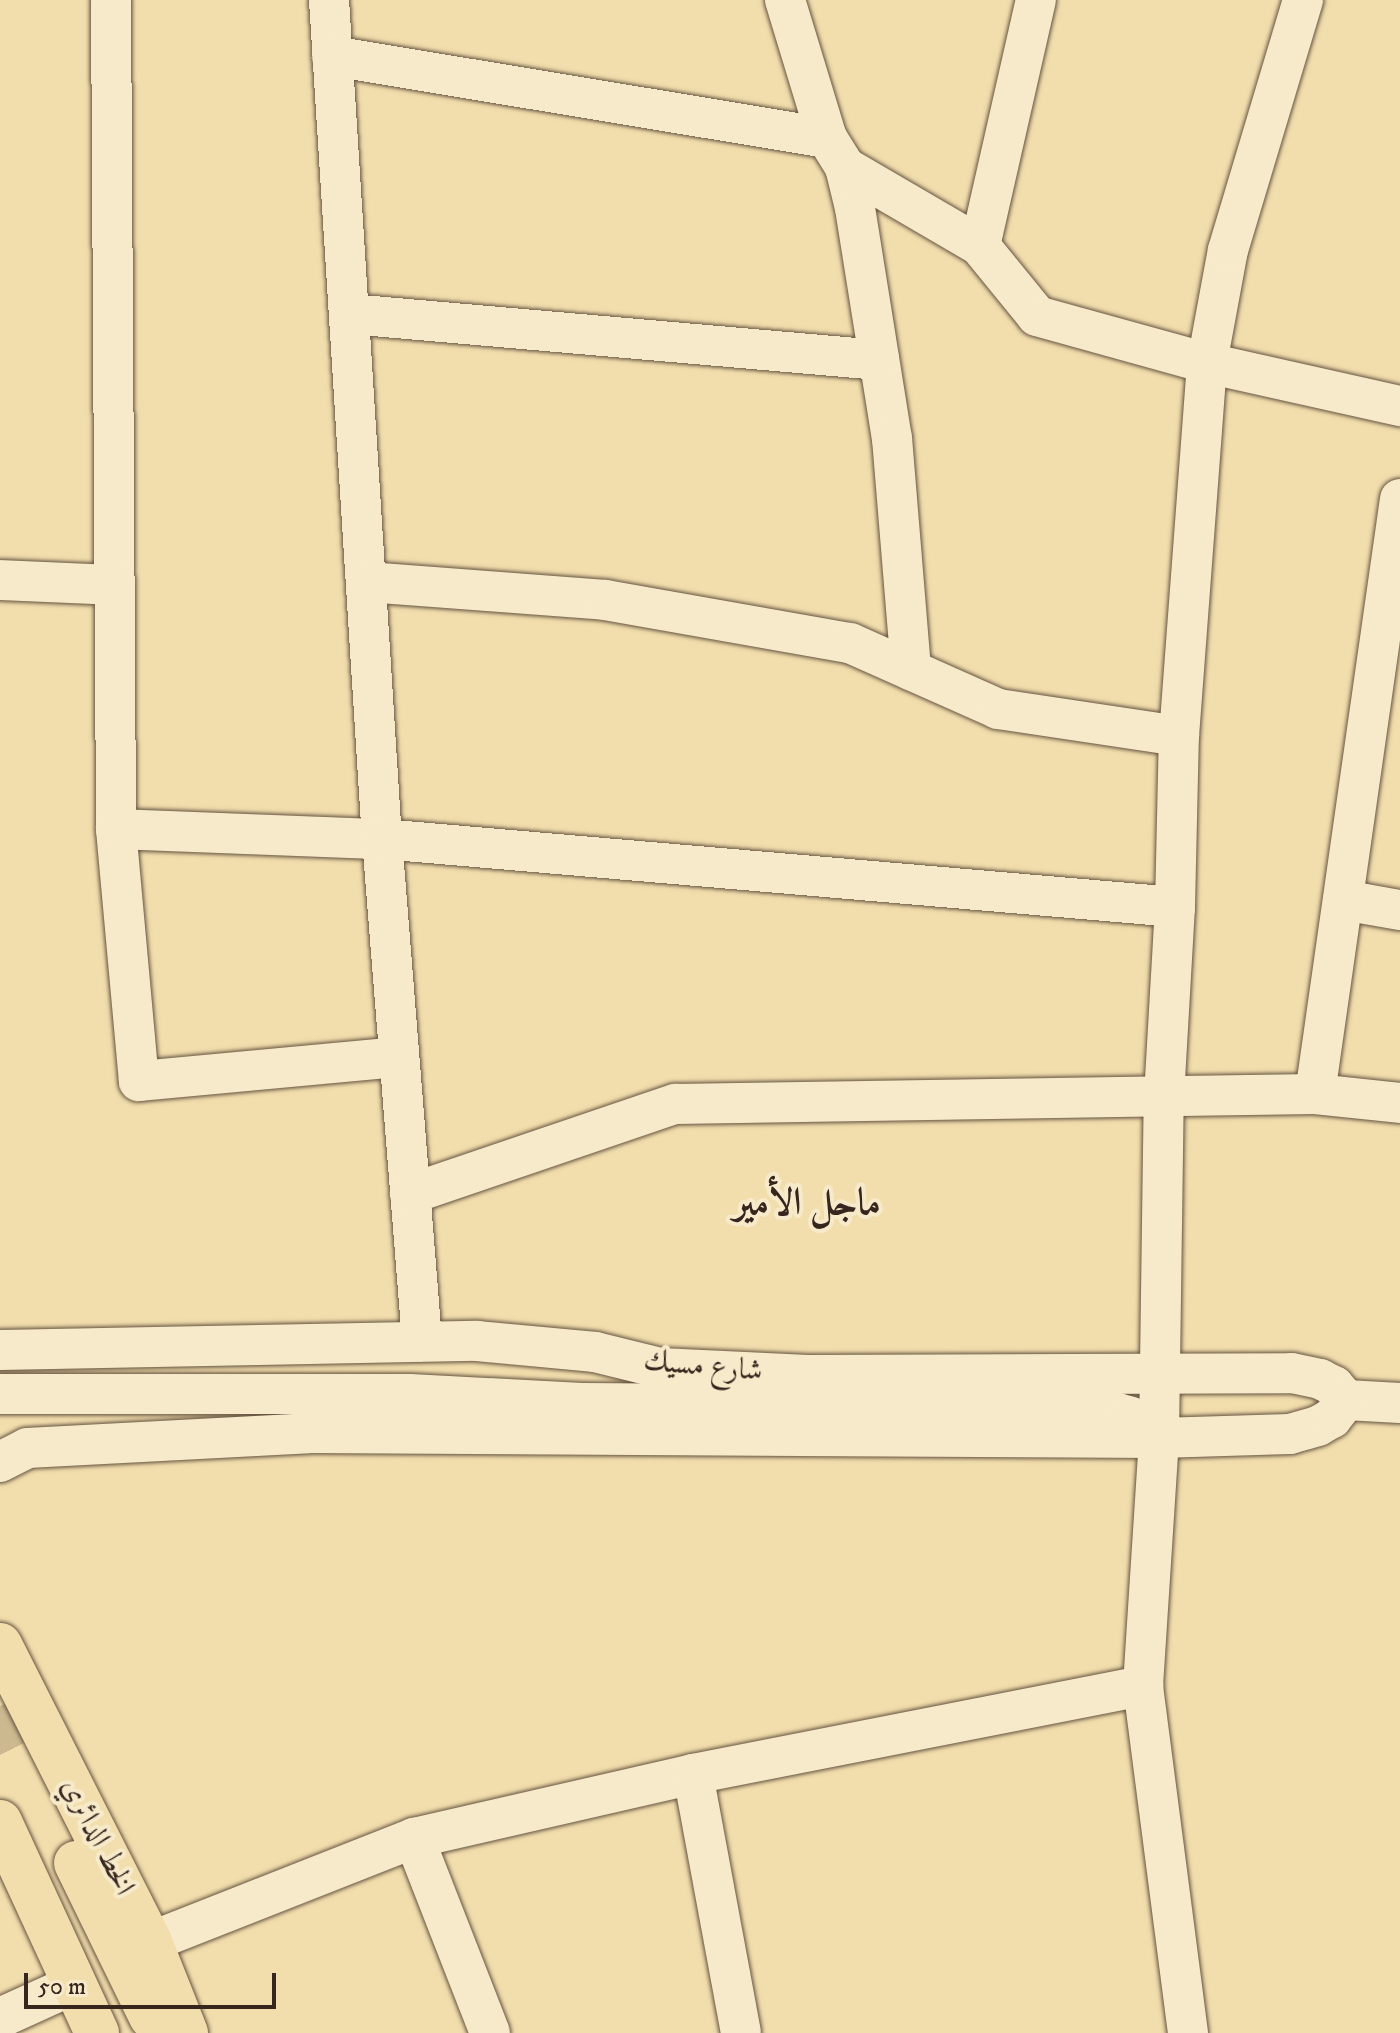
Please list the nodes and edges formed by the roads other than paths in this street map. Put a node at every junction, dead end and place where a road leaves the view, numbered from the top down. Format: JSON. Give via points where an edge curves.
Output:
{"nodes":[{"id":1,"x":111,"y":0,"type":"edge"},
{"id":2,"x":329,"y":0,"type":"edge"},
{"id":3,"x":785,"y":0,"type":"edge"},
{"id":4,"x":1036,"y":0,"type":"edge"},
{"id":5,"x":1303,"y":0,"type":"edge"},
{"id":6,"x":332,"y":56,"type":"junction"},
{"id":7,"x":836,"y":152,"type":"junction"},
{"id":8,"x":980,"y":246,"type":"junction"},
{"id":9,"x":350,"y":314,"type":"junction"},
{"id":10,"x":879,"y":360,"type":"junction"},
{"id":11,"x":1207,"y":363,"type":"junction"},
{"id":12,"x":1400,"y":406,"type":"edge"},
{"id":13,"x":1400,"y":499,"type":"edge"},
{"id":14,"x":1397,"y":546,"type":"edge"},
{"id":15,"x":0,"y":580,"type":"edge"},
{"id":16,"x":367,"y":582,"type":"junction"},
{"id":17,"x":115,"y":585,"type":"junction"},
{"id":18,"x":911,"y":670,"type":"junction"},
{"id":19,"x":1383,"y":734,"type":"edge"},
{"id":20,"x":1179,"y":736,"type":"junction"},
{"id":21,"x":116,"y":829,"type":"junction"},
{"id":22,"x":382,"y":839,"type":"junction"},
{"id":23,"x":1343,"y":900,"type":"junction"},
{"id":24,"x":1175,"y":907,"type":"junction"},
{"id":25,"x":1400,"y":910,"type":"edge"},
{"id":26,"x":399,"y":1057,"type":"junction"},
{"id":27,"x":1315,"y":1094,"type":"junction"},
{"id":28,"x":1164,"y":1097,"type":"junction"},
{"id":29,"x":1400,"y":1103,"type":"edge"},
{"id":30,"x":410,"y":1194,"type":"junction"},
{"id":31,"x":422,"y":1341,"type":"junction"},
{"id":32,"x":0,"y":1350,"type":"edge"},
{"id":33,"x":660,"y":1368,"type":"junction"},
{"id":34,"x":1161,"y":1371,"type":"junction"},
{"id":35,"x":251,"y":1378,"type":"dead end"},
{"id":36,"x":0,"y":1394,"type":"edge"},
{"id":37,"x":1346,"y":1400,"type":"junction"},
{"id":38,"x":1400,"y":1403,"type":"edge"},
{"id":39,"x":1159,"y":1438,"type":"junction"},
{"id":40,"x":9,"y":1453,"type":"edge"},
{"id":41,"x":0,"y":1645,"type":"edge"},
{"id":42,"x":1143,"y":1686,"type":"junction"},
{"id":43,"x":22,"y":1750,"type":"tunnel mouth"},
{"id":44,"x":693,"y":1774,"type":"junction"},
{"id":45,"x":0,"y":1822,"type":"edge"},
{"id":46,"x":414,"y":1838,"type":"junction"},
{"id":47,"x":150,"y":1942,"type":"junction"},
{"id":48,"x":75,"y":1984,"type":"junction"},
{"id":49,"x":0,"y":2018,"type":"edge"},
{"id":50,"x":97,"y":2033,"type":"edge"},
{"id":51,"x":159,"y":2033,"type":"edge"},
{"id":52,"x":186,"y":2033,"type":"edge"},
{"id":53,"x":490,"y":2033,"type":"edge"},
{"id":54,"x":741,"y":2033,"type":"edge"},
{"id":55,"x":1188,"y":2033,"type":"edge"}],
"edges":[{"from":1,"to":17,"type":"street"},
{"from":2,"to":6,"type":"street"},
{"from":3,"to":7,"type":"street"},
{"from":4,"to":8,"type":"street"},
{"from":5,"to":11,"type":"street","via":[[1228,250]]},
{"from":6,"to":7,"type":"street"},
{"from":6,"to":9,"type":"street"},
{"from":7,"to":8,"type":"street"},
{"from":7,"to":10,"type":"street"},
{"from":8,"to":11,"type":"street","via":[[1037,316]]},
{"from":9,"to":10,"type":"street"},
{"from":9,"to":16,"type":"street"},
{"from":10,"to":18,"type":"street","via":[[892,438]]},
{"from":11,"to":12,"type":"street"},
{"from":11,"to":20,"type":"street"},
{"from":13,"to":14,"type":"street"},
{"from":14,"to":19,"type":"street"},
{"from":15,"to":17,"type":"street"},
{"from":16,"to":18,"type":"street","via":[[605,600],[850,643]]},
{"from":16,"to":22,"type":"street"},
{"from":17,"to":21,"type":"street"},
{"from":18,"to":20,"type":"street","via":[[998,709]]},
{"from":19,"to":23,"type":"street"},
{"from":20,"to":24,"type":"street"},
{"from":21,"to":22,"type":"street"},
{"from":21,"to":26,"type":"street","via":[[139,1081]]},
{"from":22,"to":24,"type":"street"},
{"from":22,"to":26,"type":"street"},
{"from":23,"to":25,"type":"street"},
{"from":23,"to":27,"type":"street"},
{"from":24,"to":28,"type":"street"},
{"from":26,"to":30,"type":"street"},
{"from":27,"to":28,"type":"street"},
{"from":27,"to":29,"type":"street"},
{"from":28,"to":30,"type":"street","via":[[675,1104]]},
{"from":28,"to":34,"type":"street"},
{"from":30,"to":31,"type":"street"},
{"from":31,"to":32,"type":"street","name":"شارع مسيك"},
{"from":31,"to":33,"type":"street","name":"شارع مسيك","via":[[533,1344]]},
{"from":33,"to":34,"type":"street","name":"شارع مسيك","via":[[808,1375]]},
{"from":33,"to":35,"type":"street","via":[[452,1378]]},
{"from":34,"to":37,"type":"street","name":"شارع مسيك","via":[[1306,1375],[1334,1386]]},
{"from":34,"to":39,"type":"street"},
{"from":36,"to":39,"type":"street","via":[[410,1394],[582,1403],[1097,1407],[1131,1417]]},
{"from":37,"to":38,"type":"street"},
{"from":37,"to":39,"type":"street","via":[[1332,1418],[1303,1432]]},
{"from":39,"to":40,"type":"street","via":[[309,1433]]},
{"from":39,"to":42,"type":"street"},
{"from":41,"to":47,"type":"main road","name":"الخط الدائري"},
{"from":42,"to":44,"type":"street"},
{"from":42,"to":55,"type":"street"},
{"from":43,"to":51,"type":"main road"},
{"from":44,"to":46,"type":"street"},
{"from":44,"to":54,"type":"street"},
{"from":45,"to":48,"type":"main road"},
{"from":46,"to":47,"type":"street"},
{"from":46,"to":53,"type":"street"},
{"from":47,"to":52,"type":"main road","name":"الخط الدائري"},
{"from":48,"to":49,"type":"street"},
{"from":48,"to":50,"type":"main road"}]}
